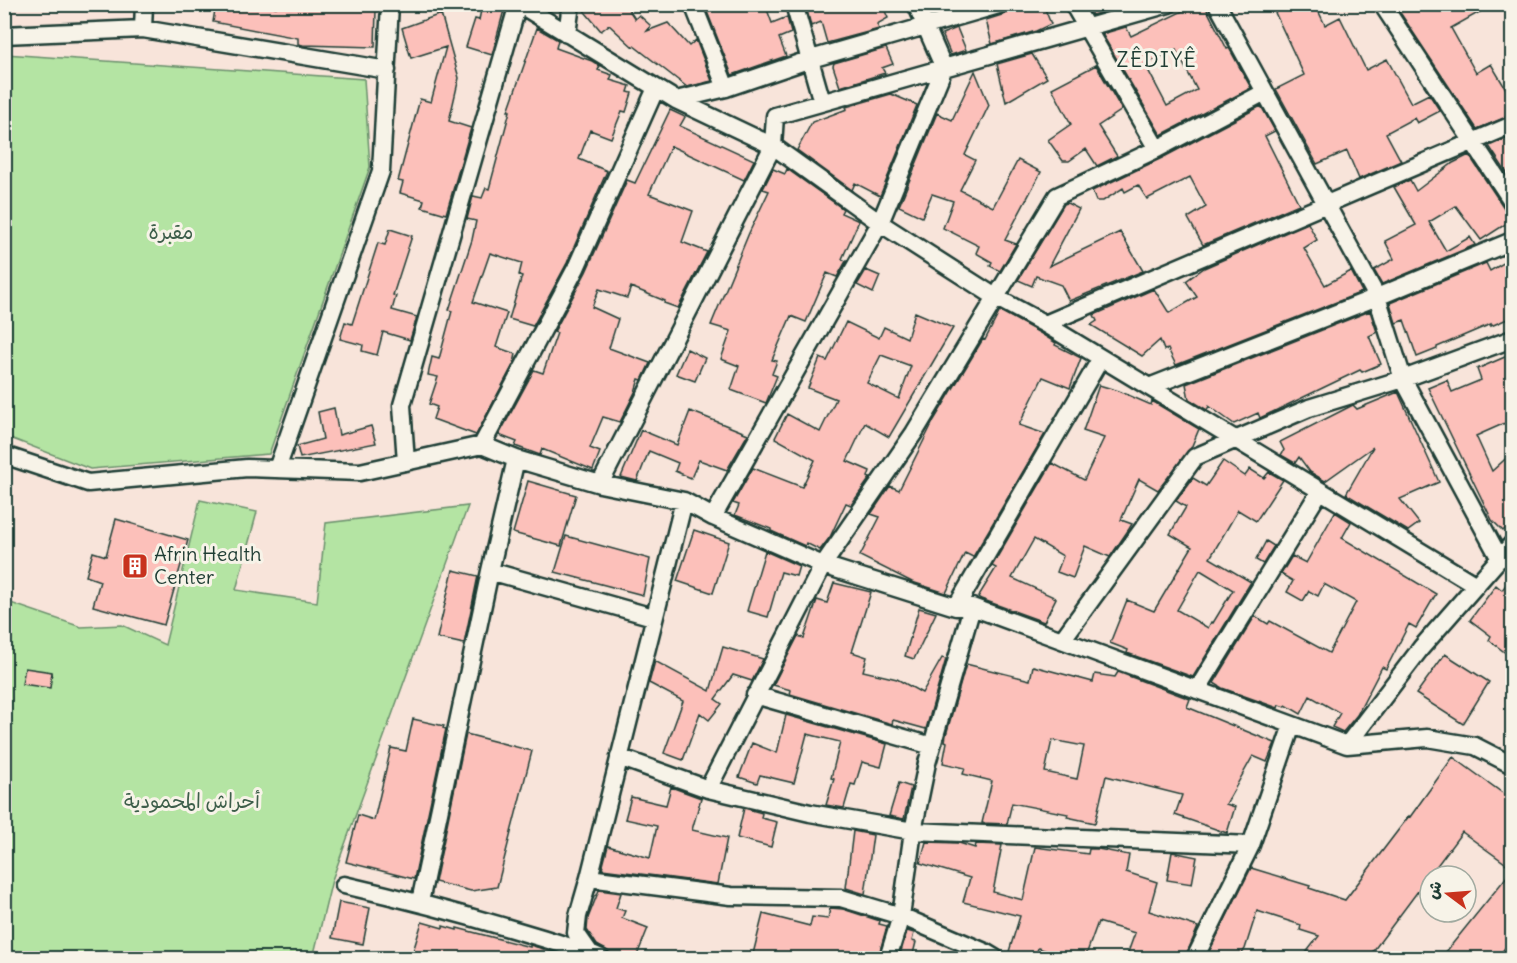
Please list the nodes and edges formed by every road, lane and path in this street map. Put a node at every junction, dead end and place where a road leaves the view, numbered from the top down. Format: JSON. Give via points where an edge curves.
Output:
{"nodes":[{"id":1,"x":144,"y":4,"type":"edge"},
{"id":2,"x":390,"y":4,"type":"edge"},
{"id":3,"x":519,"y":4,"type":"edge"},
{"id":4,"x":571,"y":4,"type":"edge"},
{"id":5,"x":693,"y":4,"type":"edge"},
{"id":6,"x":794,"y":4,"type":"edge"},
{"id":7,"x":916,"y":4,"type":"edge"},
{"id":8,"x":1002,"y":4,"type":"edge"},
{"id":9,"x":1073,"y":4,"type":"edge"},
{"id":10,"x":1169,"y":4,"type":"edge"},
{"id":11,"x":1217,"y":4,"type":"edge"},
{"id":12,"x":1382,"y":4,"type":"edge"},
{"id":13,"x":925,"y":28,"type":"junction"},
{"id":14,"x":1088,"y":28,"type":"junction"},
{"id":15,"x":143,"y":29,"type":"junction"},
{"id":16,"x":4,"y":34,"type":"edge"},
{"id":17,"x":567,"y":34,"type":"junction"},
{"id":18,"x":811,"y":59,"type":"junction"},
{"id":19,"x":944,"y":68,"type":"junction"},
{"id":20,"x":387,"y":70,"type":"junction"},
{"id":21,"x":656,"y":88,"type":"junction"},
{"id":22,"x":726,"y":88,"type":"junction"},
{"id":23,"x":1265,"y":92,"type":"junction"},
{"id":24,"x":676,"y":100,"type":"junction"},
{"id":25,"x":822,"y":102,"type":"junction"},
{"id":26,"x":1512,"y":125,"type":"edge"},
{"id":27,"x":1473,"y":141,"type":"junction"},
{"id":28,"x":772,"y":146,"type":"junction"},
{"id":29,"x":1157,"y":148,"type":"junction"},
{"id":30,"x":1512,"y":201,"type":"edge"},
{"id":31,"x":1327,"y":206,"type":"junction"},
{"id":32,"x":880,"y":223,"type":"junction"},
{"id":33,"x":1512,"y":241,"type":"edge"},
{"id":34,"x":1377,"y":297,"type":"junction"},
{"id":35,"x":997,"y":298,"type":"junction"},
{"id":36,"x":1045,"y":324,"type":"junction"},
{"id":37,"x":1512,"y":339,"type":"edge"},
{"id":38,"x":1101,"y":358,"type":"junction"},
{"id":39,"x":1403,"y":379,"type":"junction"},
{"id":40,"x":1149,"y":387,"type":"junction"},
{"id":41,"x":1236,"y":440,"type":"junction"},
{"id":42,"x":482,"y":445,"type":"junction"},
{"id":43,"x":4,"y":455,"type":"edge"},
{"id":44,"x":516,"y":459,"type":"junction"},
{"id":45,"x":406,"y":462,"type":"junction"},
{"id":46,"x":277,"y":469,"type":"junction"},
{"id":47,"x":600,"y":484,"type":"junction"},
{"id":48,"x":1320,"y":491,"type":"junction"},
{"id":49,"x":684,"y":501,"type":"junction"},
{"id":50,"x":713,"y":517,"type":"junction"},
{"id":51,"x":1512,"y":544,"type":"edge"},
{"id":52,"x":1500,"y":559,"type":"junction"},
{"id":53,"x":824,"y":565,"type":"junction"},
{"id":54,"x":490,"y":571,"type":"junction"},
{"id":55,"x":1476,"y":585,"type":"junction"},
{"id":56,"x":964,"y":607,"type":"junction"},
{"id":57,"x":653,"y":617,"type":"junction"},
{"id":58,"x":1062,"y":640,"type":"junction"},
{"id":59,"x":1197,"y":690,"type":"junction"},
{"id":60,"x":755,"y":695,"type":"junction"},
{"id":61,"x":1292,"y":725,"type":"junction"},
{"id":62,"x":1347,"y":745,"type":"junction"},
{"id":63,"x":932,"y":746,"type":"junction"},
{"id":64,"x":619,"y":757,"type":"junction"},
{"id":65,"x":1512,"y":765,"type":"edge"},
{"id":66,"x":708,"y":789,"type":"junction"},
{"id":67,"x":913,"y":831,"type":"junction"},
{"id":68,"x":1251,"y":845,"type":"junction"},
{"id":69,"x":589,"y":878,"type":"junction"},
{"id":70,"x":344,"y":885,"type":"dead end"},
{"id":71,"x":420,"y":902,"type":"junction"},
{"id":72,"x":901,"y":916,"type":"junction"},
{"id":73,"x":593,"y":957,"type":"edge"},
{"id":74,"x":888,"y":958,"type":"edge"},
{"id":75,"x":995,"y":958,"type":"edge"},
{"id":76,"x":1195,"y":958,"type":"edge"}],
"edges":[{"from":1,"to":15,"type":"street"},
{"from":2,"to":20,"type":"street"},
{"from":3,"to":17,"type":"street"},
{"from":3,"to":45,"type":"street","via":[[402,405]]},
{"from":4,"to":17,"type":"street"},
{"from":5,"to":22,"type":"street"},
{"from":6,"to":18,"type":"street"},
{"from":7,"to":13,"type":"street"},
{"from":8,"to":13,"type":"street"},
{"from":9,"to":14,"type":"street"},
{"from":10,"to":14,"type":"street"},
{"from":11,"to":23,"type":"street"},
{"from":12,"to":27,"type":"street"},
{"from":13,"to":18,"type":"street"},
{"from":13,"to":19,"type":"street"},
{"from":14,"to":19,"type":"street"},
{"from":14,"to":29,"type":"street"},
{"from":15,"to":16,"type":"street"},
{"from":15,"to":20,"type":"street"},
{"from":17,"to":21,"type":"street"},
{"from":18,"to":22,"type":"street"},
{"from":18,"to":25,"type":"street"},
{"from":19,"to":25,"type":"street"},
{"from":19,"to":32,"type":"street"},
{"from":20,"to":46,"type":"street","via":[[381,171]]},
{"from":21,"to":24,"type":"street"},
{"from":21,"to":42,"type":"street","via":[[576,268]]},
{"from":22,"to":24,"type":"street"},
{"from":23,"to":29,"type":"street"},
{"from":23,"to":31,"type":"street"},
{"from":24,"to":28,"type":"street"},
{"from":25,"to":28,"type":"street","via":[[775,116]]},
{"from":26,"to":27,"type":"street"},
{"from":27,"to":30,"type":"street"},
{"from":27,"to":31,"type":"street"},
{"from":28,"to":32,"type":"street"},
{"from":28,"to":47,"type":"street"},
{"from":29,"to":35,"type":"street","via":[[1057,196]]},
{"from":31,"to":34,"type":"street"},
{"from":31,"to":36,"type":"street"},
{"from":32,"to":35,"type":"street"},
{"from":32,"to":50,"type":"street"},
{"from":33,"to":34,"type":"street"},
{"from":34,"to":39,"type":"street"},
{"from":34,"to":40,"type":"street"},
{"from":35,"to":36,"type":"street"},
{"from":35,"to":53,"type":"street","via":[[914,433]]},
{"from":36,"to":38,"type":"street"},
{"from":37,"to":39,"type":"street"},
{"from":38,"to":40,"type":"street"},
{"from":38,"to":56,"type":"street"},
{"from":39,"to":41,"type":"street","via":[[1309,408]]},
{"from":39,"to":52,"type":"street"},
{"from":40,"to":41,"type":"street"},
{"from":41,"to":48,"type":"street"},
{"from":41,"to":58,"type":"street","via":[[1195,457]]},
{"from":42,"to":44,"type":"street"},
{"from":42,"to":45,"type":"street"},
{"from":43,"to":46,"type":"street","via":[[88,483],[247,468]]},
{"from":44,"to":47,"type":"street"},
{"from":44,"to":54,"type":"street"},
{"from":45,"to":46,"type":"street","via":[[360,472]]},
{"from":47,"to":49,"type":"street"},
{"from":48,"to":55,"type":"street"},
{"from":48,"to":59,"type":"street"},
{"from":49,"to":50,"type":"street"},
{"from":49,"to":57,"type":"street"},
{"from":50,"to":53,"type":"street"},
{"from":51,"to":52,"type":"street"},
{"from":52,"to":55,"type":"street"},
{"from":53,"to":56,"type":"street"},
{"from":53,"to":60,"type":"street"},
{"from":54,"to":57,"type":"street"},
{"from":54,"to":71,"type":"street"},
{"from":55,"to":62,"type":"street","via":[[1421,648]]},
{"from":56,"to":58,"type":"street"},
{"from":56,"to":63,"type":"street"},
{"from":57,"to":64,"type":"street"},
{"from":58,"to":59,"type":"street"},
{"from":59,"to":61,"type":"street"},
{"from":60,"to":63,"type":"street"},
{"from":60,"to":66,"type":"street"},
{"from":61,"to":62,"type":"street"},
{"from":61,"to":68,"type":"street"},
{"from":62,"to":65,"type":"street","via":[[1427,738],[1475,746]]},
{"from":63,"to":67,"type":"street"},
{"from":64,"to":66,"type":"street"},
{"from":64,"to":69,"type":"street"},
{"from":66,"to":67,"type":"street","via":[[810,813]]},
{"from":67,"to":68,"type":"street"},
{"from":67,"to":72,"type":"street"},
{"from":68,"to":76,"type":"street"},
{"from":69,"to":72,"type":"street","via":[[731,896],[841,898]]},
{"from":69,"to":73,"type":"street","via":[[576,933]]},
{"from":70,"to":71,"type":"street"},
{"from":71,"to":73,"type":"street"},
{"from":72,"to":74,"type":"street"},
{"from":72,"to":75,"type":"street"}]}
